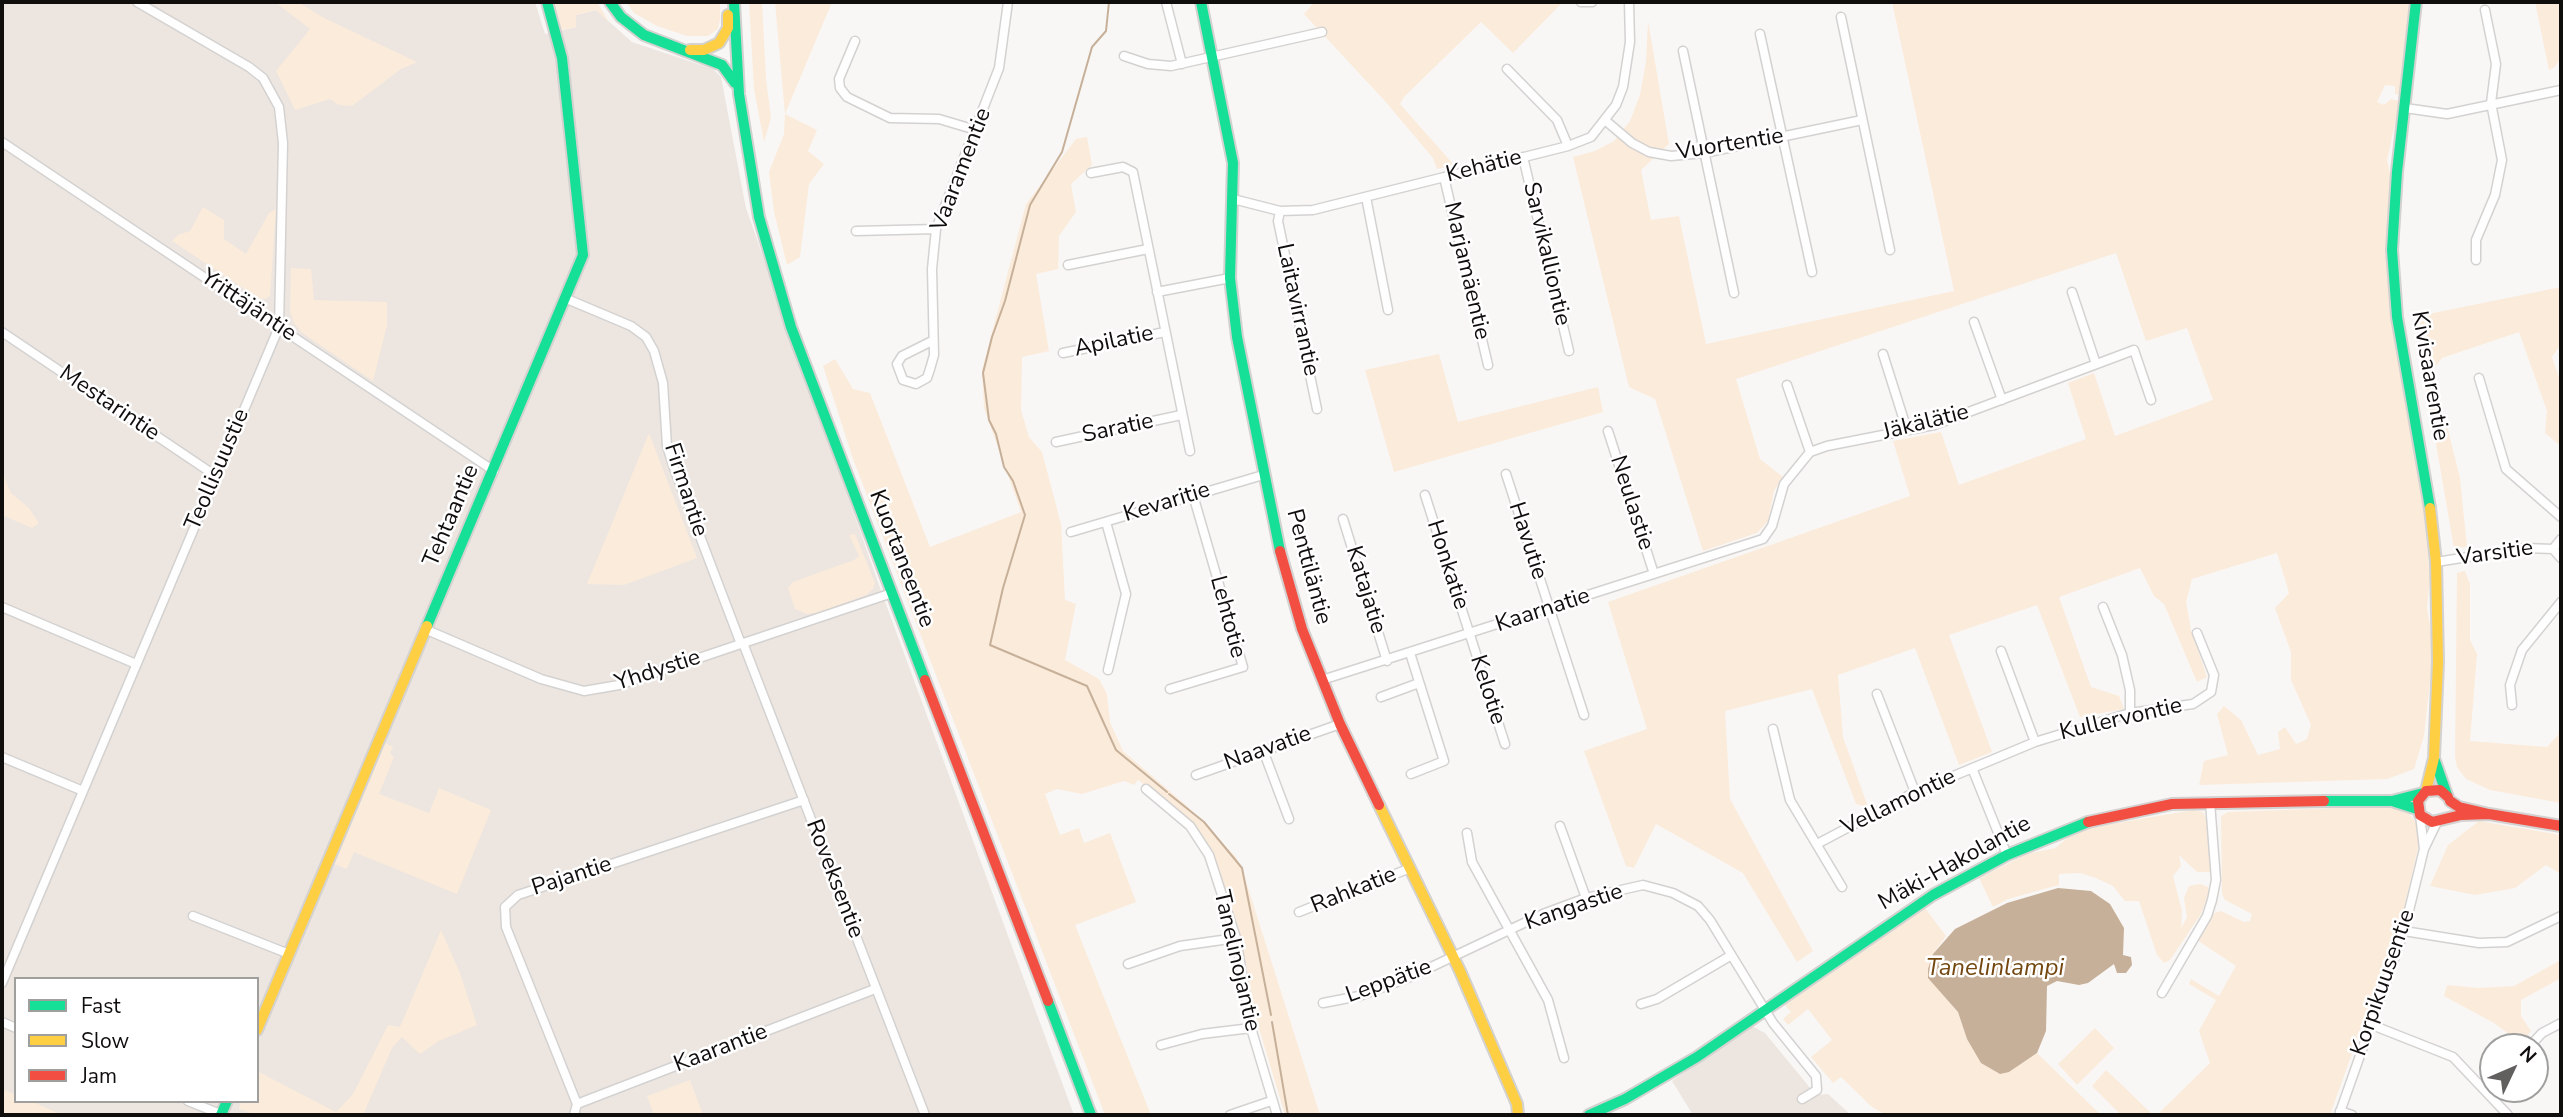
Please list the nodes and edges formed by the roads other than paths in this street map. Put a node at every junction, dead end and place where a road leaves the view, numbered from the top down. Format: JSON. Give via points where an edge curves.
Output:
{"nodes":[{"id":1,"x":137,"y":2,"type":"edge"},
{"id":2,"x":547,"y":2,"type":"edge"},
{"id":3,"x":610,"y":2,"type":"edge"},
{"id":4,"x":728,"y":2,"type":"edge"},
{"id":5,"x":734,"y":2,"type":"edge"},
{"id":6,"x":1008,"y":2,"type":"edge"},
{"id":7,"x":1166,"y":2,"type":"edge"},
{"id":8,"x":1201,"y":2,"type":"edge"},
{"id":9,"x":1581,"y":2,"type":"edge"},
{"id":10,"x":1592,"y":2,"type":"edge"},
{"id":11,"x":1629,"y":2,"type":"edge"},
{"id":12,"x":2416,"y":2,"type":"edge"},
{"id":13,"x":2485,"y":10,"type":"dead end"},
{"id":14,"x":1841,"y":17,"type":"dead end"},
{"id":15,"x":1322,"y":32,"type":"dead end"},
{"id":16,"x":1760,"y":34,"type":"dead end"},
{"id":17,"x":855,"y":41,"type":"dead end"},
{"id":18,"x":689,"y":50,"type":"junction"},
{"id":19,"x":1683,"y":51,"type":"dead end"},
{"id":20,"x":1124,"y":56,"type":"dead end"},
{"id":21,"x":1212,"y":58,"type":"junction"},
{"id":22,"x":1182,"y":64,"type":"junction"},
{"id":23,"x":1507,"y":69,"type":"dead end"},
{"id":24,"x":2561,"y":90,"type":"edge"},
{"id":25,"x":739,"y":94,"type":"junction"},
{"id":26,"x":2491,"y":103,"type":"junction"},
{"id":27,"x":2405,"y":108,"type":"junction"},
{"id":28,"x":1862,"y":120,"type":"junction"},
{"id":29,"x":1606,"y":121,"type":"junction"},
{"id":30,"x":976,"y":130,"type":"junction"},
{"id":31,"x":1783,"y":136,"type":"junction"},
{"id":32,"x":2,"y":142,"type":"edge"},
{"id":33,"x":1568,"y":146,"type":"junction"},
{"id":34,"x":1704,"y":153,"type":"junction"},
{"id":35,"x":1523,"y":157,"type":"junction"},
{"id":36,"x":1091,"y":173,"type":"dead end"},
{"id":37,"x":1444,"y":177,"type":"junction"},
{"id":38,"x":1366,"y":197,"type":"junction"},
{"id":39,"x":1233,"y":199,"type":"junction"},
{"id":40,"x":1280,"y":211,"type":"junction"},
{"id":41,"x":936,"y":229,"type":"junction"},
{"id":42,"x":856,"y":231,"type":"dead end"},
{"id":43,"x":1149,"y":249,"type":"junction"},
{"id":44,"x":1890,"y":250,"type":"dead end"},
{"id":45,"x":2476,"y":260,"type":"dead end"},
{"id":46,"x":1068,"y":265,"type":"dead end"},
{"id":47,"x":1812,"y":272,"type":"dead end"},
{"id":48,"x":1230,"y":278,"type":"junction"},
{"id":49,"x":1157,"y":292,"type":"junction"},
{"id":50,"x":2072,"y":292,"type":"dead end"},
{"id":51,"x":1734,"y":293,"type":"dead end"},
{"id":52,"x":567,"y":299,"type":"junction"},
{"id":53,"x":1388,"y":310,"type":"dead end"},
{"id":54,"x":1974,"y":322,"type":"dead end"},
{"id":55,"x":279,"y":327,"type":"junction"},
{"id":56,"x":2,"y":332,"type":"edge"},
{"id":57,"x":1165,"y":332,"type":"junction"},
{"id":58,"x":932,"y":341,"type":"junction"},
{"id":59,"x":1569,"y":351,"type":"dead end"},
{"id":60,"x":1063,"y":353,"type":"dead end"},
{"id":61,"x":1883,"y":354,"type":"dead end"},
{"id":62,"x":2096,"y":363,"type":"junction"},
{"id":63,"x":1488,"y":365,"type":"dead end"},
{"id":64,"x":2479,"y":378,"type":"dead end"},
{"id":65,"x":1787,"y":385,"type":"dead end"},
{"id":66,"x":2002,"y":400,"type":"junction"},
{"id":67,"x":2151,"y":400,"type":"dead end"},
{"id":68,"x":1317,"y":409,"type":"dead end"},
{"id":69,"x":1181,"y":415,"type":"junction"},
{"id":70,"x":1907,"y":430,"type":"junction"},
{"id":71,"x":1608,"y":431,"type":"dead end"},
{"id":72,"x":1056,"y":442,"type":"dead end"},
{"id":73,"x":1190,"y":451,"type":"dead end"},
{"id":74,"x":1810,"y":452,"type":"junction"},
{"id":75,"x":494,"y":471,"type":"junction"},
{"id":76,"x":1506,"y":474,"type":"dead end"},
{"id":77,"x":216,"y":475,"type":"junction"},
{"id":78,"x":1263,"y":475,"type":"junction"},
{"id":79,"x":1193,"y":495,"type":"junction"},
{"id":80,"x":1424,"y":495,"type":"dead end"},
{"id":81,"x":2561,"y":517,"type":"edge"},
{"id":82,"x":1343,"y":519,"type":"dead end"},
{"id":83,"x":1106,"y":522,"type":"junction"},
{"id":84,"x":1071,"y":532,"type":"dead end"},
{"id":85,"x":2561,"y":539,"type":"edge"},
{"id":86,"x":2553,"y":549,"type":"junction"},
{"id":87,"x":2561,"y":558,"type":"edge"},
{"id":88,"x":2436,"y":562,"type":"junction"},
{"id":89,"x":1654,"y":574,"type":"junction"},
{"id":90,"x":892,"y":593,"type":"junction"},
{"id":91,"x":2561,"y":603,"type":"edge"},
{"id":92,"x":2,"y":607,"type":"edge"},
{"id":93,"x":2103,"y":607,"type":"dead end"},
{"id":94,"x":1549,"y":609,"type":"junction"},
{"id":95,"x":427,"y":630,"type":"junction"},
{"id":96,"x":2197,"y":633,"type":"dead end"},
{"id":97,"x":1469,"y":635,"type":"junction"},
{"id":98,"x":742,"y":643,"type":"junction"},
{"id":99,"x":2001,"y":651,"type":"dead end"},
{"id":100,"x":1410,"y":653,"type":"junction"},
{"id":101,"x":1387,"y":661,"type":"junction"},
{"id":102,"x":136,"y":664,"type":"junction"},
{"id":103,"x":1108,"y":670,"type":"dead end"},
{"id":104,"x":1322,"y":680,"type":"junction"},
{"id":105,"x":1419,"y":683,"type":"junction"},
{"id":106,"x":1170,"y":689,"type":"dead end"},
{"id":107,"x":1877,"y":694,"type":"dead end"},
{"id":108,"x":1381,"y":697,"type":"dead end"},
{"id":109,"x":2512,"y":705,"type":"dead end"},
{"id":110,"x":2130,"y":713,"type":"junction"},
{"id":111,"x":1584,"y":715,"type":"dead end"},
{"id":112,"x":1340,"y":724,"type":"junction"},
{"id":113,"x":1773,"y":729,"type":"dead end"},
{"id":114,"x":2035,"y":742,"type":"junction"},
{"id":115,"x":1505,"y":744,"type":"dead end"},
{"id":116,"x":1264,"y":750,"type":"junction"},
{"id":117,"x":2,"y":757,"type":"edge"},
{"id":118,"x":2434,"y":758,"type":"junction"},
{"id":119,"x":1972,"y":768,"type":"junction"},
{"id":120,"x":1411,"y":774,"type":"dead end"},
{"id":121,"x":1196,"y":775,"type":"dead end"},
{"id":122,"x":1146,"y":789,"type":"dead end"},
{"id":123,"x":83,"y":791,"type":"junction"},
{"id":124,"x":1915,"y":792,"type":"junction"},
{"id":125,"x":2424,"y":792,"type":"junction"},
{"id":126,"x":2449,"y":799,"type":"junction"},
{"id":127,"x":804,"y":800,"type":"junction"},
{"id":128,"x":2392,"y":801,"type":"junction"},
{"id":129,"x":2210,"y":802,"type":"junction"},
{"id":130,"x":2418,"y":812,"type":"junction"},
{"id":131,"x":2489,"y":814,"type":"junction"},
{"id":132,"x":1289,"y":819,"type":"dead end"},
{"id":133,"x":2440,"y":821,"type":"junction"},
{"id":134,"x":1560,"y":826,"type":"dead end"},
{"id":135,"x":2561,"y":826,"type":"edge"},
{"id":136,"x":1467,"y":833,"type":"dead end"},
{"id":137,"x":1817,"y":844,"type":"junction"},
{"id":138,"x":2424,"y":849,"type":"junction"},
{"id":139,"x":2007,"y":855,"type":"junction"},
{"id":140,"x":1408,"y":869,"type":"junction"},
{"id":141,"x":1842,"y":887,"type":"dead end"},
{"id":142,"x":1586,"y":898,"type":"junction"},
{"id":143,"x":1299,"y":912,"type":"dead end"},
{"id":144,"x":193,"y":916,"type":"dead end"},
{"id":145,"x":2561,"y":916,"type":"edge"},
{"id":146,"x":1509,"y":931,"type":"junction"},
{"id":147,"x":2404,"y":931,"type":"junction"},
{"id":148,"x":1236,"y":938,"type":"junction"},
{"id":149,"x":289,"y":954,"type":"junction"},
{"id":150,"x":1730,"y":956,"type":"junction"},
{"id":151,"x":1454,"y":957,"type":"junction"},
{"id":152,"x":1128,"y":964,"type":"dead end"},
{"id":153,"x":2,"y":983,"type":"edge"},
{"id":154,"x":875,"y":989,"type":"junction"},
{"id":155,"x":2162,"y":993,"type":"dead end"},
{"id":156,"x":1323,"y":1003,"type":"dead end"},
{"id":157,"x":1641,"y":1004,"type":"dead end"},
{"id":158,"x":1764,"y":1010,"type":"junction"},
{"id":159,"x":2561,"y":1023,"type":"edge"},
{"id":160,"x":2372,"y":1024,"type":"junction"},
{"id":161,"x":259,"y":1025,"type":"edge"},
{"id":162,"x":1251,"y":1028,"type":"junction"},
{"id":163,"x":2544,"y":1033,"type":"edge"},
{"id":164,"x":1160,"y":1045,"type":"dead end"},
{"id":165,"x":1564,"y":1058,"type":"dead end"},
{"id":166,"x":2479,"y":1083,"type":"edge"},
{"id":167,"x":1802,"y":1099,"type":"dead end"},
{"id":168,"x":1271,"y":1101,"type":"junction"},
{"id":169,"x":193,"y":1103,"type":"edge"},
{"id":170,"x":577,"y":1104,"type":"junction"},
{"id":171,"x":1518,"y":1110,"type":"edge"},
{"id":172,"x":2340,"y":1113,"type":"edge"},
{"id":173,"x":222,"y":1115,"type":"edge"},
{"id":174,"x":574,"y":1115,"type":"edge"},
{"id":175,"x":925,"y":1115,"type":"edge"},
{"id":176,"x":1091,"y":1115,"type":"edge"},
{"id":177,"x":1230,"y":1115,"type":"edge"},
{"id":178,"x":1277,"y":1115,"type":"edge"},
{"id":179,"x":1526,"y":1115,"type":"edge"},
{"id":180,"x":1589,"y":1115,"type":"edge"},
{"id":181,"x":2352,"y":1115,"type":"edge"}],
"edges":[{"from":1,"to":55,"type":"street","name":"Teollisuustie","via":[[250,67],[273,92],[283,126]]},
{"from":2,"to":52,"type":"main road","name":"Tehtaantie","via":[[562,58],[583,235],[583,255]]},
{"from":3,"to":18,"type":"main road","via":[[645,35]]},
{"from":4,"to":18,"type":"main road","via":[[728,28],[719,43]]},
{"from":5,"to":25,"type":"main road","name":"Kuortaneentie"},
{"from":6,"to":30,"type":"street","name":"Vaaramentie","via":[[999,68]]},
{"from":7,"to":22,"type":"street"},
{"from":8,"to":21,"type":"main road","name":"Penttiläntie"},
{"from":9,"to":10,"type":"street"},
{"from":11,"to":29,"type":"street","name":"Kehätie","via":[[1629,54],[1623,87]]},
{"from":12,"to":27,"type":"main road","name":"Kivisaarentie"},
{"from":13,"to":26,"type":"street","via":[[2496,64]]},
{"from":14,"to":28,"type":"street"},
{"from":15,"to":21,"type":"street"},
{"from":16,"to":31,"type":"street"},
{"from":17,"to":30,"type":"street","via":[[839,79],[847,97],[890,118],[939,119]]},
{"from":18,"to":25,"type":"main road","via":[[727,68]]},
{"from":19,"to":34,"type":"street"},
{"from":20,"to":22,"type":"street","via":[[1159,66]]},
{"from":21,"to":22,"type":"street"},
{"from":21,"to":39,"type":"main road","name":"Penttiläntie","via":[[1230,136]]},
{"from":23,"to":33,"type":"street","via":[[1557,120]]},
{"from":24,"to":26,"type":"street"},
{"from":25,"to":90,"type":"main road","name":"Kuortaneentie","via":[[759,217],[791,327]]},
{"from":26,"to":27,"type":"street","via":[[2447,114]]},
{"from":26,"to":45,"type":"street","via":[[2502,160],[2476,240]]},
{"from":27,"to":88,"type":"main road","name":"Kivisaarentie","via":[[2393,211],[2393,282]]},
{"from":28,"to":31,"type":"street","name":"Vuortentie"},
{"from":28,"to":44,"type":"street"},
{"from":29,"to":33,"type":"street","name":"Kehätie","via":[[1591,137]]},
{"from":29,"to":34,"type":"street","name":"Vuortentie","via":[[1649,152],[1671,156]]},
{"from":30,"to":41,"type":"street","name":"Vaaramentie"},
{"from":31,"to":34,"type":"street","name":"Vuortentie"},
{"from":31,"to":47,"type":"street"},
{"from":32,"to":55,"type":"street","name":"Yrittäjäntie"},
{"from":33,"to":35,"type":"street","name":"Kehätie"},
{"from":34,"to":51,"type":"street"},
{"from":35,"to":37,"type":"street","name":"Kehätie"},
{"from":35,"to":59,"type":"street","name":"Sarvikalliontie"},
{"from":36,"to":43,"type":"street","via":[[1123,167],[1133,172]]},
{"from":37,"to":38,"type":"street","name":"Kehätie"},
{"from":37,"to":63,"type":"street","name":"Marjamäentie"},
{"from":38,"to":40,"type":"street","name":"Kehätie","via":[[1312,210]]},
{"from":38,"to":53,"type":"street"},
{"from":39,"to":40,"type":"street","name":"Kehätie"},
{"from":39,"to":48,"type":"main road","name":"Penttiläntie"},
{"from":40,"to":68,"type":"street","name":"Laitavirrantie","via":[[1278,221]]},
{"from":41,"to":42,"type":"street"},
{"from":41,"to":58,"type":"street","name":"Vaaramentie"},
{"from":43,"to":46,"type":"street"},
{"from":43,"to":49,"type":"street"},
{"from":48,"to":49,"type":"street"},
{"from":48,"to":78,"type":"main road","name":"Penttiläntie"},
{"from":49,"to":57,"type":"street"},
{"from":50,"to":62,"type":"street"},
{"from":52,"to":75,"type":"main road","name":"Tehtaantie"},
{"from":52,"to":98,"type":"street","name":"Firmantie","via":[[631,326],[646,337],[654,351],[663,383],[667,446]]},
{"from":54,"to":66,"type":"street"},
{"from":55,"to":75,"type":"street","name":"Yrittäjäntie"},
{"from":55,"to":77,"type":"street","name":"Teollisuustie"},
{"from":56,"to":77,"type":"street","name":"Mestarintie"},
{"from":57,"to":60,"type":"street","name":"Apilatie"},
{"from":57,"to":69,"type":"street"},
{"from":58,"to":58,"type":"street","name":"Vaaramentie","via":[[902,356],[897,364],[903,380],[916,384],[927,378],[934,355]]},
{"from":61,"to":70,"type":"street"},
{"from":62,"to":66,"type":"street","name":"Jäkälätie"},
{"from":62,"to":67,"type":"street","name":"Jäkälätie","via":[[2134,349]]},
{"from":64,"to":81,"type":"street","via":[[2506,469]]},
{"from":65,"to":74,"type":"street"},
{"from":66,"to":70,"type":"street","name":"Jäkälätie"},
{"from":69,"to":72,"type":"street","name":"Saratie"},
{"from":69,"to":73,"type":"street"},
{"from":70,"to":74,"type":"street","name":"Jäkälätie"},
{"from":71,"to":89,"type":"street","name":"Neulastie"},
{"from":74,"to":89,"type":"street","name":"Kaarnatie","via":[[1784,484],[1772,526],[1763,539]]},
{"from":75,"to":95,"type":"main road","name":"Tehtaantie"},
{"from":76,"to":94,"type":"street","name":"Havutie"},
{"from":77,"to":102,"type":"street","name":"Teollisuustie"},
{"from":78,"to":79,"type":"street","name":"Kevaritie"},
{"from":78,"to":104,"type":"main road","name":"Penttiläntie","via":[[1285,574]]},
{"from":79,"to":83,"type":"street","name":"Kevaritie"},
{"from":79,"to":106,"type":"street","name":"Lehtotie","via":[[1243,667]]},
{"from":80,"to":97,"type":"street","name":"Honkatie"},
{"from":82,"to":101,"type":"street","name":"Katajatie"},
{"from":83,"to":84,"type":"street","name":"Kevaritie"},
{"from":83,"to":103,"type":"street","via":[[1126,594]]},
{"from":85,"to":86,"type":"street"},
{"from":86,"to":87,"type":"street"},
{"from":86,"to":88,"type":"street","name":"Varsitie","via":[[2525,548]]},
{"from":88,"to":118,"type":"main road","name":"Kivisaarentie","via":[[2439,638]]},
{"from":89,"to":94,"type":"street","name":"Kaarnatie"},
{"from":90,"to":98,"type":"street","name":"Yhdystie"},
{"from":90,"to":176,"type":"main road","name":"Kuortaneentie"},
{"from":91,"to":109,"type":"street","via":[[2522,650],[2511,685]]},
{"from":92,"to":102,"type":"street"},
{"from":93,"to":110,"type":"street","via":[[2122,655]]},
{"from":94,"to":97,"type":"street","name":"Kaarnatie"},
{"from":94,"to":111,"type":"street","name":"Havutie"},
{"from":95,"to":98,"type":"street","name":"Yhdystie","via":[[541,679],[584,691],[618,685]]},
{"from":95,"to":149,"type":"main road","name":"Tehtaantie"},
{"from":96,"to":110,"type":"street","name":"Kullervontie","via":[[2214,675],[2211,692],[2193,704]]},
{"from":97,"to":100,"type":"street","name":"Kaarnatie"},
{"from":97,"to":115,"type":"street","name":"Kelotie"},
{"from":98,"to":127,"type":"street","name":"Roveksentie"},
{"from":99,"to":114,"type":"street"},
{"from":100,"to":101,"type":"street","name":"Kaarnatie"},
{"from":100,"to":105,"type":"street"},
{"from":101,"to":104,"type":"street","name":"Kaarnatie"},
{"from":102,"to":123,"type":"street","name":"Teollisuustie"},
{"from":104,"to":112,"type":"main road","name":"Penttiläntie"},
{"from":105,"to":108,"type":"street"},
{"from":105,"to":120,"type":"street","via":[[1444,761]]},
{"from":107,"to":124,"type":"street"},
{"from":110,"to":114,"type":"street","name":"Kullervontie"},
{"from":112,"to":116,"type":"street","name":"Naavatie"},
{"from":112,"to":140,"type":"main road","name":"Penttiläntie"},
{"from":113,"to":137,"type":"street","via":[[1790,800]]},
{"from":114,"to":119,"type":"street","name":"Kullervontie"},
{"from":116,"to":121,"type":"street","name":"Naavatie"},
{"from":116,"to":132,"type":"street"},
{"from":117,"to":123,"type":"street"},
{"from":118,"to":125,"type":"main road","name":"Kivisaarentie"},
{"from":118,"to":126,"type":"main road","name":"Kivisaarentie"},
{"from":119,"to":124,"type":"street","name":"Vellamontie"},
{"from":119,"to":139,"type":"street","name":"Vellamontie"},
{"from":122,"to":148,"type":"street","name":"Tanelinojantie","via":[[1200,840]]},
{"from":123,"to":153,"type":"street","name":"Teollisuustie"},
{"from":124,"to":137,"type":"street","name":"Vellamontie"},
{"from":125,"to":126,"type":"main road","via":[[2440,790]]},
{"from":125,"to":128,"type":"main road","name":"Mäki-Hakolantie"},
{"from":125,"to":130,"type":"main road"},
{"from":126,"to":131,"type":"main road","via":[[2459,807]]},
{"from":126,"to":133,"type":"main road","via":[[2449,812]]},
{"from":127,"to":154,"type":"street","name":"Roveksentie"},
{"from":127,"to":170,"type":"street","name":"Pajantie","via":[[517,895],[505,907],[506,927]]},
{"from":128,"to":129,"type":"main road","name":"Mäki-Hakolantie"},
{"from":128,"to":130,"type":"main road","name":"Mäki-Hakolantie"},
{"from":129,"to":139,"type":"main road","name":"Mäki-Hakolantie","via":[[2111,815]]},
{"from":129,"to":155,"type":"street","via":[[2216,880],[2213,900]]},
{"from":130,"to":133,"type":"main road","via":[[2427,821]]},
{"from":130,"to":138,"type":"street","name":"Korpikuusentie"},
{"from":131,"to":133,"type":"main road"},
{"from":131,"to":135,"type":"main road"},
{"from":133,"to":138,"type":"street","name":"Korpikuusentie"},
{"from":134,"to":142,"type":"street"},
{"from":136,"to":146,"type":"street","via":[[1472,862]]},
{"from":137,"to":141,"type":"street"},
{"from":138,"to":147,"type":"street","name":"Korpikuusentie"},
{"from":139,"to":158,"type":"main road","name":"Mäki-Hakolantie","via":[[1899,915]]},
{"from":140,"to":143,"type":"street","name":"Rahkatie"},
{"from":140,"to":151,"type":"main road","name":"Penttiläntie"},
{"from":142,"to":146,"type":"street","name":"Kangastie"},
{"from":142,"to":150,"type":"street","name":"Kangastie","via":[[1643,885],[1672,893],[1698,906]]},
{"from":144,"to":149,"type":"street"},
{"from":145,"to":147,"type":"street","via":[[2507,942],[2479,943]]},
{"from":146,"to":151,"type":"street","name":"Kangastie"},
{"from":146,"to":165,"type":"street","via":[[1548,1000]]},
{"from":147,"to":160,"type":"street","name":"Korpikuusentie"},
{"from":148,"to":152,"type":"street","via":[[1180,946]]},
{"from":148,"to":162,"type":"street","name":"Tanelinojantie"},
{"from":149,"to":161,"type":"main road","name":"Tehtaantie"},
{"from":150,"to":157,"type":"street"},
{"from":150,"to":158,"type":"street","name":"Kangastie"},
{"from":151,"to":156,"type":"street","name":"Leppätie","via":[[1359,996]]},
{"from":151,"to":171,"type":"main road","name":"Penttiläntie"},
{"from":154,"to":170,"type":"street","name":"Kaarantie"},
{"from":154,"to":175,"type":"street","name":"Roveksentie"},
{"from":158,"to":167,"type":"street","name":"Kangastie","via":[[1816,1076],[1817,1090]]},
{"from":158,"to":180,"type":"main road","name":"Mäki-Hakolantie","via":[[1678,1069]]},
{"from":159,"to":163,"type":"street"},
{"from":160,"to":166,"type":"street","via":[[2454,1057]]},
{"from":160,"to":172,"type":"street","name":"Korpikuusentie"},
{"from":162,"to":164,"type":"street"},
{"from":162,"to":168,"type":"street","name":"Tanelinojantie"},
{"from":168,"to":177,"type":"street"},
{"from":168,"to":178,"type":"street","name":"Tanelinojantie"},
{"from":169,"to":173,"type":"street"},
{"from":170,"to":174,"type":"street"},
{"from":171,"to":179,"type":"main road","name":"Penttiläntie"},
{"from":172,"to":181,"type":"street"}]}
